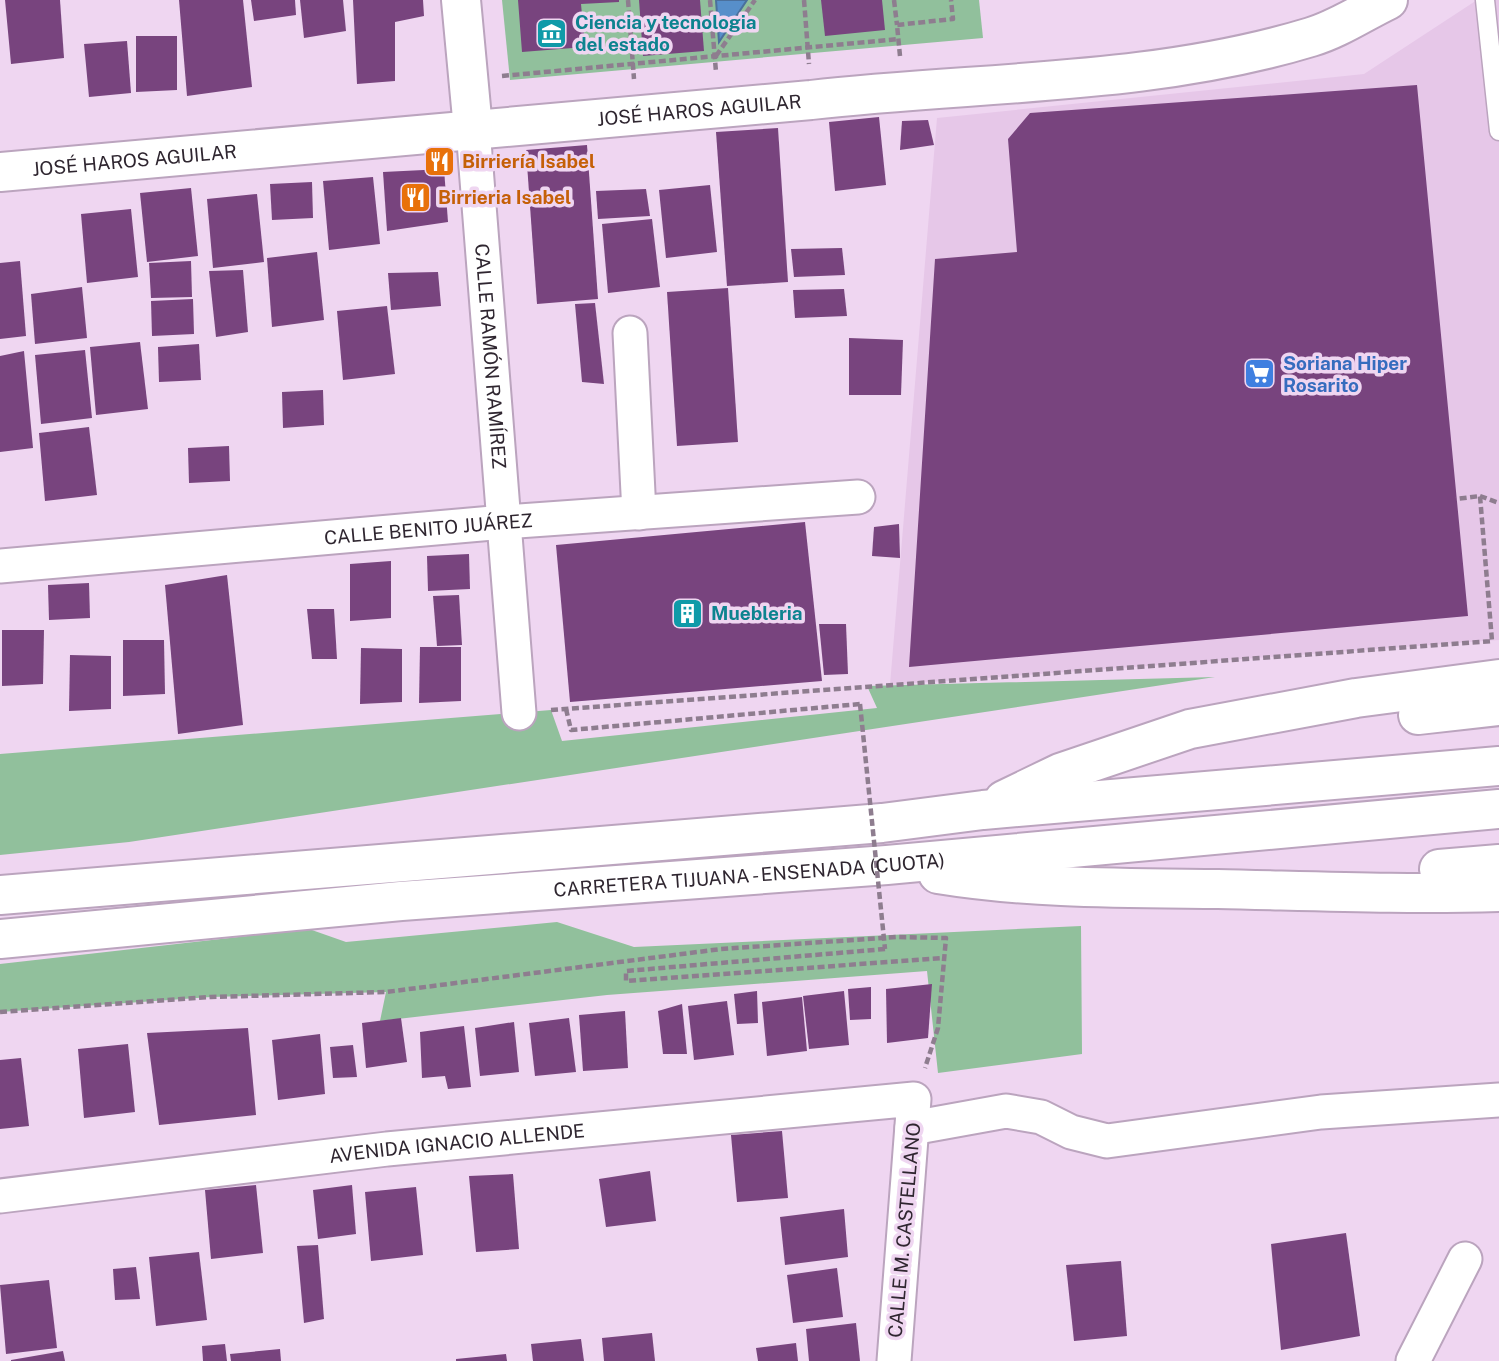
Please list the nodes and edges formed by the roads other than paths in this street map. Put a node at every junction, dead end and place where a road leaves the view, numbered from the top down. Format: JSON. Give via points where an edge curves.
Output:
{"nodes":[{"id":1,"x":461,"y":0,"type":"edge"},
{"id":2,"x":1388,"y":0,"type":"edge"},
{"id":3,"x":1485,"y":0,"type":"edge"},
{"id":4,"x":473,"y":129,"type":"junction"},
{"id":5,"x":1499,"y":131,"type":"edge"},
{"id":6,"x":0,"y":172,"type":"edge"},
{"id":7,"x":630,"y":333,"type":"dead end"},
{"id":8,"x":858,"y":497,"type":"dead end"},
{"id":9,"x":639,"y":513,"type":"junction"},
{"id":10,"x":503,"y":522,"type":"junction"},
{"id":11,"x":0,"y":566,"type":"edge"},
{"id":12,"x":1499,"y":678,"type":"edge"},
{"id":13,"x":1499,"y":706,"type":"edge"},
{"id":14,"x":519,"y":713,"type":"road end"},
{"id":15,"x":1189,"y":729,"type":"junction"},
{"id":16,"x":1499,"y":766,"type":"edge"},
{"id":17,"x":1499,"y":809,"type":"edge"},
{"id":18,"x":983,"y":810,"type":"junction"},
{"id":19,"x":1499,"y":864,"type":"edge"},
{"id":20,"x":887,"y":865,"type":"junction"},
{"id":21,"x":1295,"y":891,"type":"junction"},
{"id":22,"x":1499,"y":892,"type":"edge"},
{"id":23,"x":0,"y":895,"type":"edge"},
{"id":24,"x":0,"y":939,"type":"edge"},
{"id":25,"x":1499,"y":1100,"type":"edge"},
{"id":26,"x":913,"y":1113,"type":"junction"},
{"id":27,"x":0,"y":1196,"type":"edge"},
{"id":28,"x":1465,"y":1259,"type":"dead end"},
{"id":29,"x":894,"y":1361,"type":"edge"},
{"id":30,"x":1413,"y":1361,"type":"edge"}],
"edges":[{"from":1,"to":4,"type":"main road","name":"CALLE RAMÓN RAMÍREZ"},
{"from":2,"to":4,"type":"main road","name":"JOSÉ HAROS AGUILAR","via":[[1314,36],[1226,59],[1121,75],[903,89]]},
{"from":3,"to":5,"type":"lane"},
{"from":4,"to":6,"type":"main road","name":"JOSÉ HAROS AGUILAR"},
{"from":4,"to":10,"type":"street","name":"CALLE RAMÓN RAMÍREZ"},
{"from":7,"to":9,"type":"street"},
{"from":8,"to":9,"type":"street","name":"CALLE BENITO JUÁREZ"},
{"from":9,"to":10,"type":"street","name":"CALLE BENITO JUÁREZ"},
{"from":10,"to":11,"type":"street","name":"CALLE BENITO JUÁREZ"},
{"from":10,"to":14,"type":"street","name":"CALLE RAMÓN RAMÍREZ"},
{"from":12,"to":15,"type":"main road"},
{"from":13,"to":15,"type":"main road","via":[[1303,728]]},
{"from":15,"to":18,"type":"main road","via":[[1060,773]]},
{"from":16,"to":18,"type":"main road"},
{"from":17,"to":20,"type":"main road","name":"CARRETERA TIJUANA - ENSENADA (CUOTA)"},
{"from":18,"to":23,"type":"main road"},
{"from":19,"to":21,"type":"main road","via":[[1425,870]]},
{"from":20,"to":21,"type":"main road","via":[[1001,884]]},
{"from":20,"to":24,"type":"main road","name":"CARRETERA TIJUANA - ENSENADA (CUOTA)","via":[[401,901]]},
{"from":21,"to":22,"type":"main road"},
{"from":25,"to":26,"type":"street","name":"AVENIDA IGNACIO ALLENDE","via":[[1321,1112],[1107,1141],[1071,1132],[1041,1117],[1006,1111]]},
{"from":26,"to":27,"type":"street","name":"AVENIDA IGNACIO ALLENDE","via":[[387,1149]]},
{"from":26,"to":29,"type":"street","name":"CALLE M. CASTELLANO"},
{"from":28,"to":30,"type":"street"}]}
